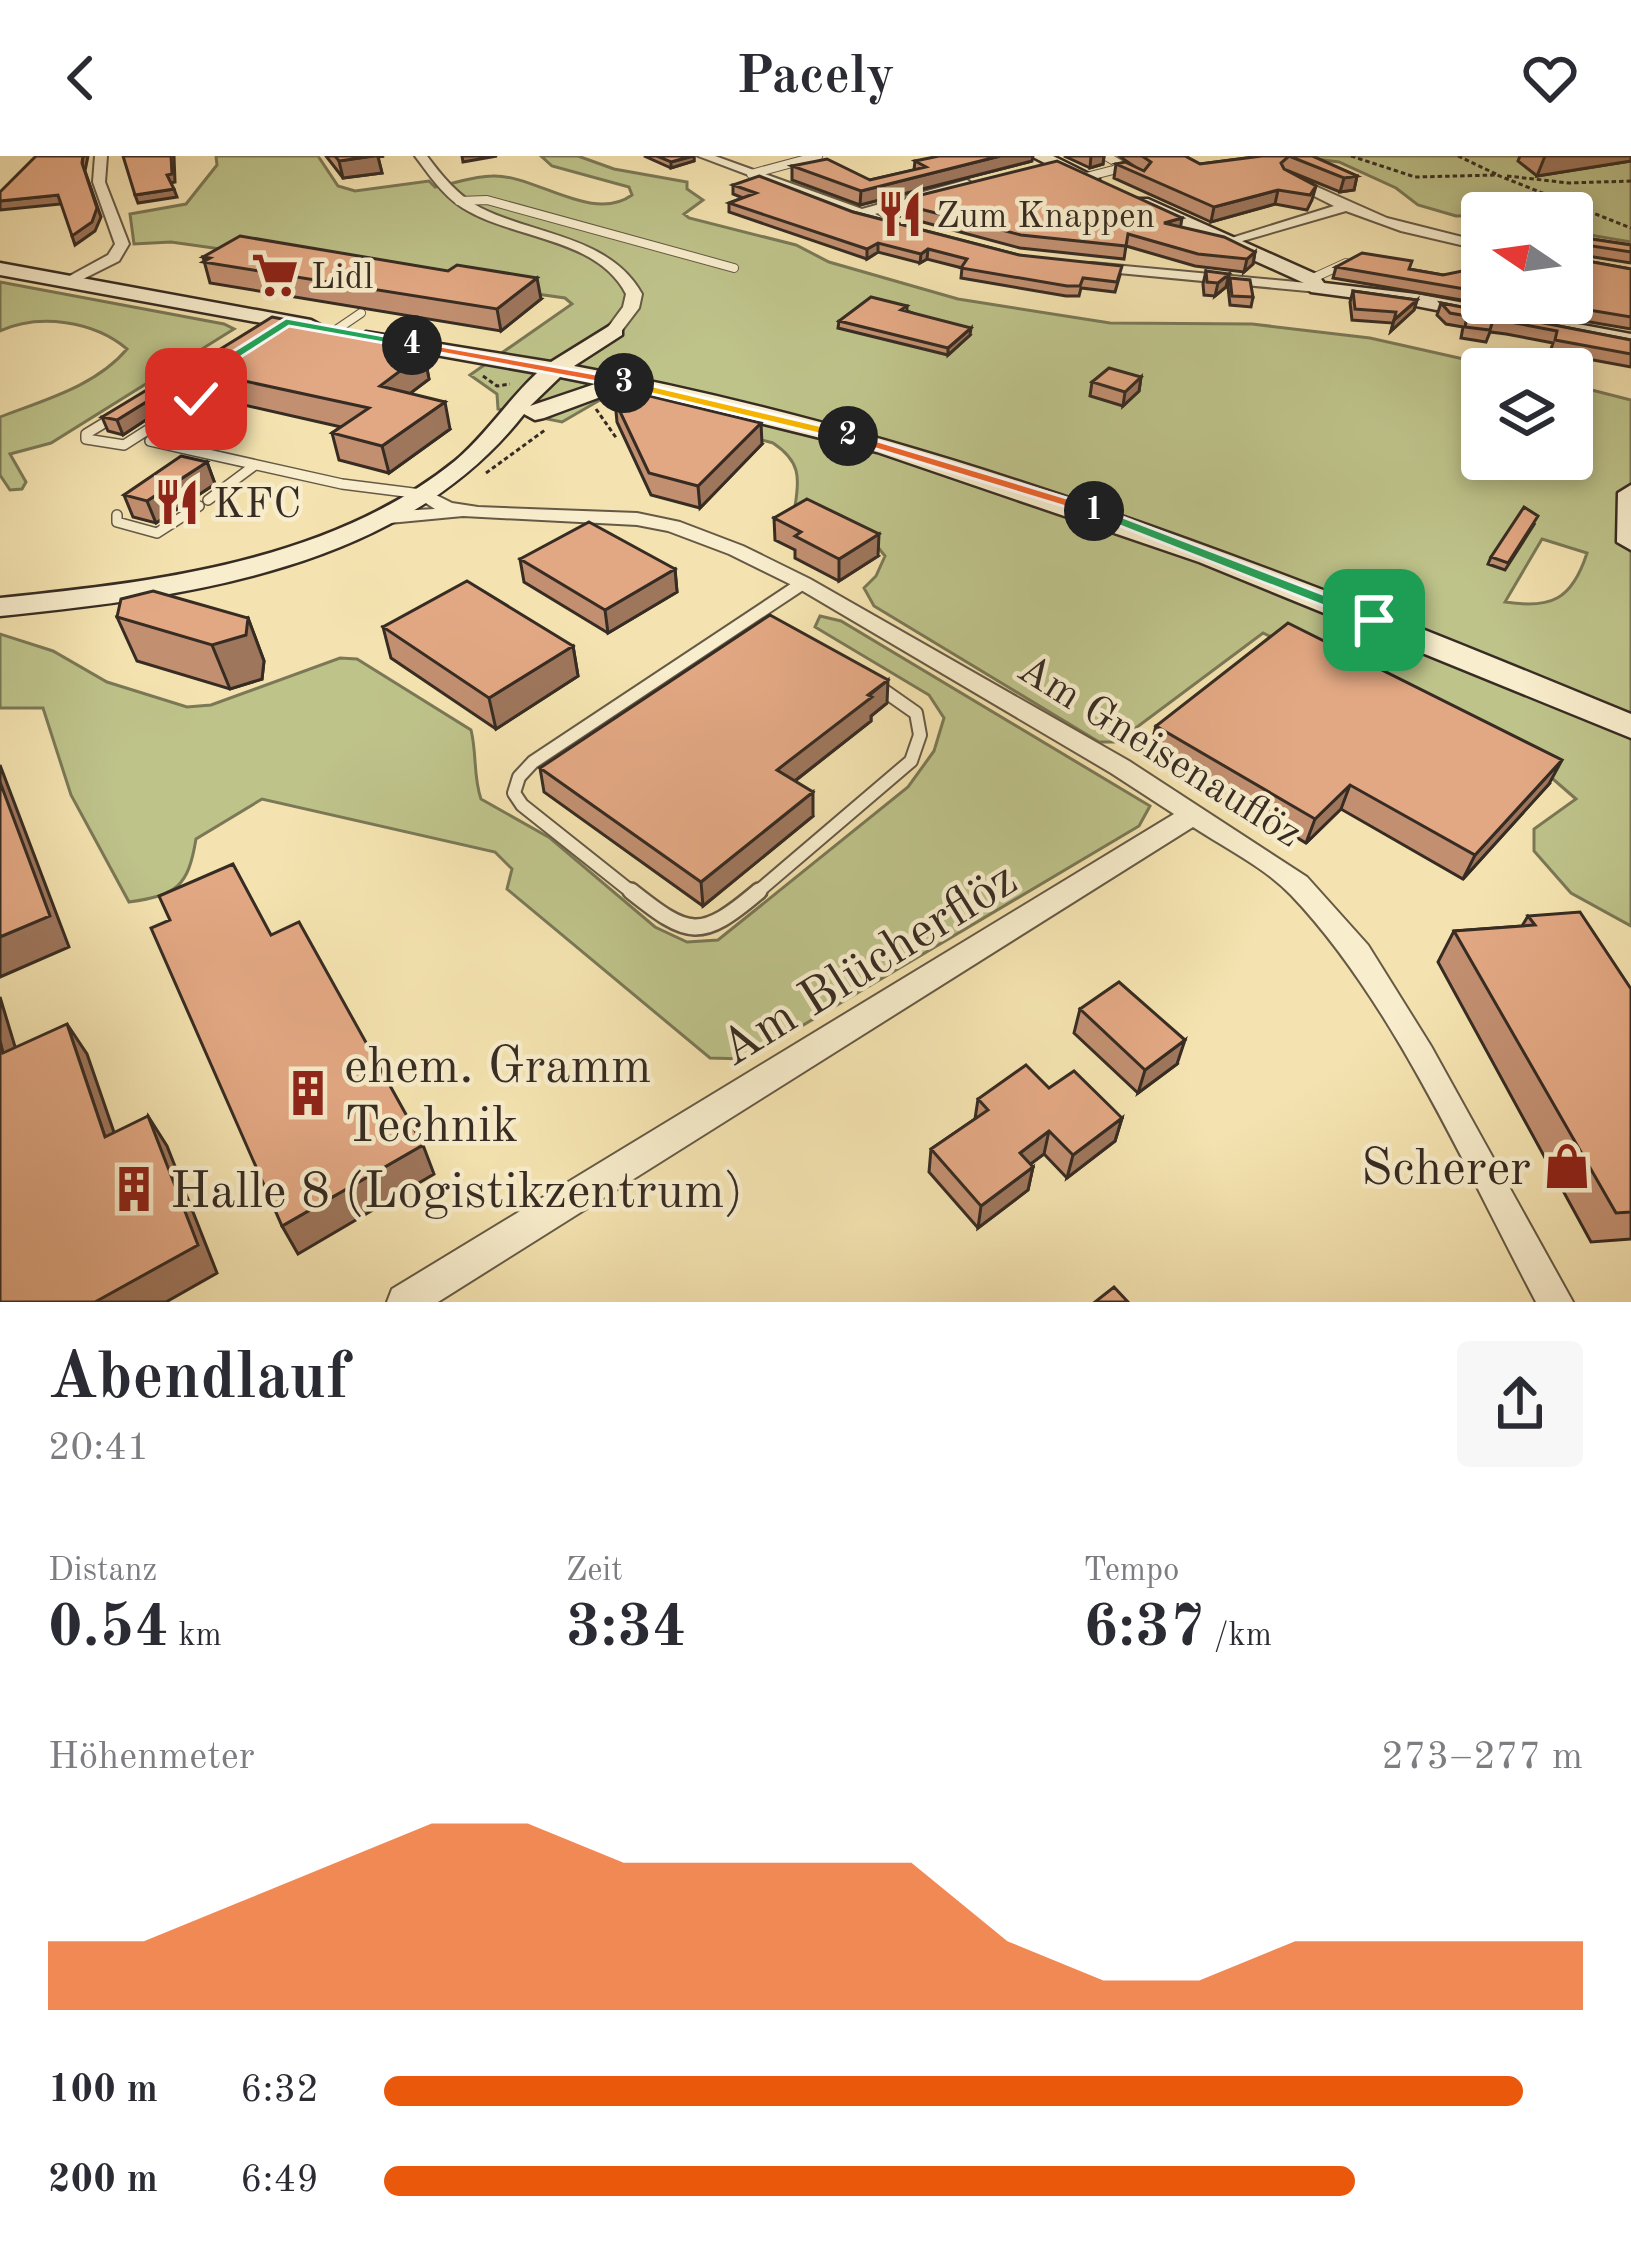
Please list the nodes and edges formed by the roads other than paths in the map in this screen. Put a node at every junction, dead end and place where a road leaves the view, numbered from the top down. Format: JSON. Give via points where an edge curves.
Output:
{"nodes":[{"id":1,"x":101,"y":156,"type":"edge"},
{"id":2,"x":421,"y":156,"type":"edge"},
{"id":3,"x":704,"y":156,"type":"edge"},
{"id":4,"x":818,"y":156,"type":"edge"},
{"id":5,"x":1106,"y":156,"type":"edge"},
{"id":6,"x":1043,"y":163,"type":"edge"},
{"id":7,"x":1125,"y":167,"type":"junction"},
{"id":8,"x":751,"y":174,"type":"junction"},
{"id":9,"x":1086,"y":177,"type":"junction"},
{"id":10,"x":1141,"y":177,"type":"edge"},
{"id":11,"x":1288,"y":178,"type":"edge"},
{"id":12,"x":991,"y":179,"type":"edge"},
{"id":13,"x":1107,"y":187,"type":"edge"},
{"id":14,"x":1129,"y":196,"type":"edge"},
{"id":15,"x":459,"y":200,"type":"junction"},
{"id":16,"x":1343,"y":208,"type":"junction"},
{"id":17,"x":860,"y":214,"type":"junction"},
{"id":18,"x":899,"y":226,"type":"edge"},
{"id":19,"x":1461,"y":242,"type":"edge"},
{"id":20,"x":1230,"y":243,"type":"junction"},
{"id":21,"x":1352,"y":260,"type":"edge"},
{"id":22,"x":1069,"y":264,"type":"edge"},
{"id":23,"x":734,"y":268,"type":"dead end"},
{"id":24,"x":0,"y":269,"type":"edge"},
{"id":25,"x":69,"y":282,"type":"junction"},
{"id":26,"x":1314,"y":283,"type":"junction"},
{"id":27,"x":361,"y":313,"type":"dead end"},
{"id":28,"x":335,"y":330,"type":"junction"},
{"id":29,"x":605,"y":338,"type":"junction"},
{"id":30,"x":1631,"y":341,"type":"edge"},
{"id":31,"x":437,"y":349,"type":"junction"},
{"id":32,"x":494,"y":359,"type":"junction"},
{"id":33,"x":220,"y":364,"type":"edge"},
{"id":34,"x":564,"y":381,"type":"junction"},
{"id":35,"x":180,"y":390,"type":"junction"},
{"id":36,"x":670,"y":391,"type":"junction"},
{"id":37,"x":196,"y":399,"type":"junction"},
{"id":38,"x":528,"y":407,"type":"junction"},
{"id":39,"x":255,"y":465,"type":"junction"},
{"id":40,"x":431,"y":489,"type":"junction"},
{"id":41,"x":1631,"y":493,"type":"edge"},
{"id":42,"x":490,"y":513,"type":"junction"},
{"id":43,"x":117,"y":515,"type":"dead end"},
{"id":44,"x":379,"y":518,"type":"junction"},
{"id":45,"x":1631,"y":542,"type":"edge"},
{"id":46,"x":803,"y":583,"type":"junction"},
{"id":47,"x":0,"y":607,"type":"edge"},
{"id":48,"x":857,"y":674,"type":"edge"},
{"id":49,"x":1631,"y":727,"type":"edge"},
{"id":50,"x":1194,"y":814,"type":"junction"},
{"id":51,"x":405,"y":1302,"type":"edge"},
{"id":52,"x":1555,"y":1302,"type":"edge"}],
"edges":[{"from":1,"to":25,"type":"street","via":[[99,182],[122,244],[114,258]]},
{"from":2,"to":15,"type":"street"},
{"from":3,"to":8,"type":"street"},
{"from":4,"to":8,"type":"lane"},
{"from":5,"to":7,"type":"lane"},
{"from":6,"to":9,"type":"main road"},
{"from":7,"to":9,"type":"lane"},
{"from":7,"to":10,"type":"lane"},
{"from":8,"to":17,"type":"street"},
{"from":9,"to":13,"type":"main road"},
{"from":11,"to":16,"type":"street"},
{"from":12,"to":17,"type":"street"},
{"from":14,"to":20,"type":"main road"},
{"from":15,"to":23,"type":"lane","via":[[488,200]]},
{"from":15,"to":29,"type":"street","via":[[620,269],[634,294],[631,308]]},
{"from":16,"to":19,"type":"street"},
{"from":16,"to":20,"type":"street"},
{"from":17,"to":18,"type":"street"},
{"from":20,"to":26,"type":"main road"},
{"from":21,"to":26,"type":"lane"},
{"from":22,"to":26,"type":"street"},
{"from":24,"to":25,"type":"main road"},
{"from":25,"to":28,"type":"main road"},
{"from":26,"to":30,"type":"main road"},
{"from":27,"to":28,"type":"lane"},
{"from":28,"to":31,"type":"main road"},
{"from":29,"to":32,"type":"main road"},
{"from":29,"to":34,"type":"main road"},
{"from":29,"to":36,"type":"main road","via":[[608,358],[621,371]]},
{"from":31,"to":32,"type":"main road"},
{"from":31,"to":38,"type":"main road","via":[[476,364]]},
{"from":32,"to":34,"type":"main road"},
{"from":33,"to":35,"type":"lane"},
{"from":34,"to":36,"type":"main road"},
{"from":34,"to":38,"type":"main road"},
{"from":34,"to":38,"type":"main road"},
{"from":35,"to":37,"type":"lane"},
{"from":35,"to":37,"type":"lane","via":[[148,396],[86,439],[124,445]]},
{"from":36,"to":49,"type":"main road","via":[[1097,512]]},
{"from":37,"to":39,"type":"lane","via":[[207,404],[150,441]]},
{"from":38,"to":40,"type":"main road"},
{"from":39,"to":40,"type":"lane","via":[[342,484]]},
{"from":39,"to":43,"type":"lane","via":[[161,533],[117,522]]},
{"from":40,"to":42,"type":"street","name":"Am Gneisenauflöz","via":[[447,508]]},
{"from":40,"to":44,"type":"main road"},
{"from":41,"to":45,"type":"main road"},
{"from":42,"to":44,"type":"street","name":"Am Gneisenauflöz"},
{"from":42,"to":46,"type":"street","name":"Am Gneisenauflöz","via":[[598,514],[674,526]]},
{"from":44,"to":47,"type":"main road","via":[[211,576]]},
{"from":46,"to":48,"type":"lane","via":[[533,762],[514,793],[673,924],[724,920],[910,761],[920,735],[916,713]]},
{"from":46,"to":50,"type":"street","name":"Am Gneisenauflöz"},
{"from":50,"to":51,"type":"street","name":"Am Blücherflöz"},
{"from":50,"to":52,"type":"street","name":"Am Gneisenauflöz","via":[[1297,884],[1358,953]]}]}
